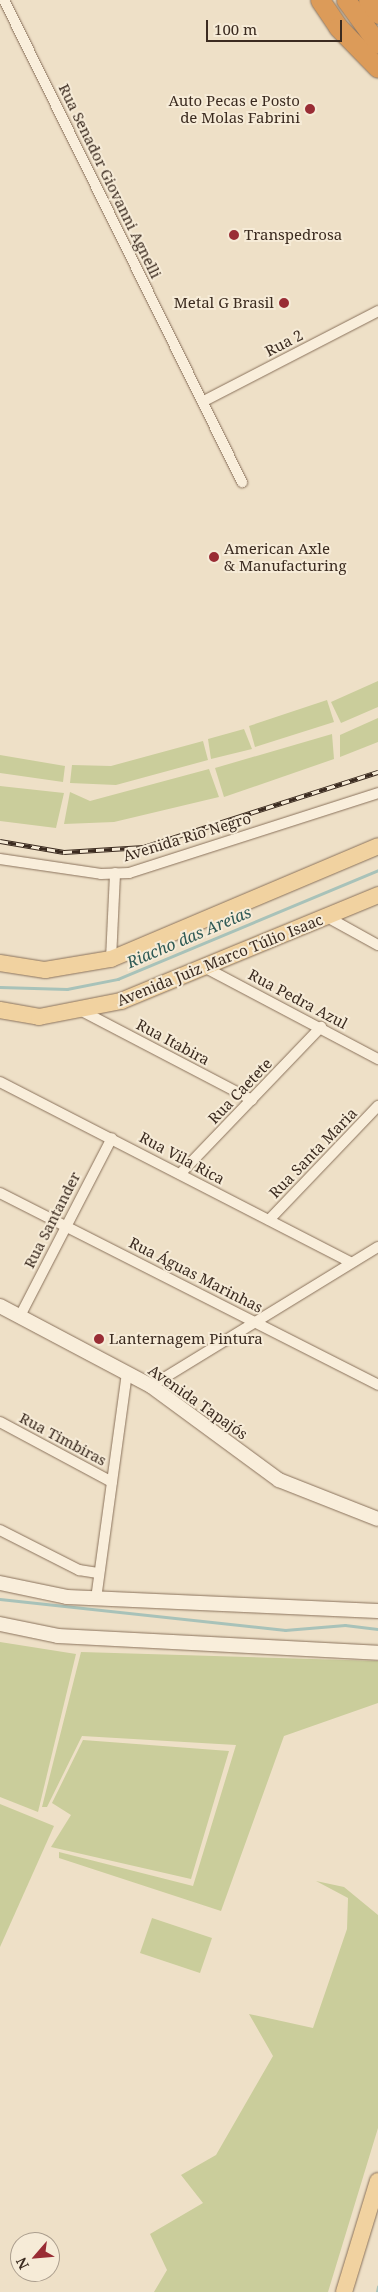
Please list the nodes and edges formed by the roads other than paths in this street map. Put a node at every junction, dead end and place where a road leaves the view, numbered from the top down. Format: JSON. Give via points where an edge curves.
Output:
{"nodes":[{"id":1,"x":4,"y":0,"type":"edge"},
{"id":2,"x":320,"y":0,"type":"edge"},
{"id":3,"x":346,"y":0,"type":"edge"},
{"id":4,"x":368,"y":0,"type":"edge"},
{"id":5,"x":378,"y":14,"type":"edge"},
{"id":6,"x":378,"y":44,"type":"edge"},
{"id":7,"x":378,"y":68,"type":"edge"},
{"id":8,"x":378,"y":311,"type":"edge"},
{"id":9,"x":204,"y":401,"type":"junction"},
{"id":10,"x":242,"y":482,"type":"dead end"},
{"id":11,"x":378,"y":793,"type":"edge"},
{"id":12,"x":378,"y":846,"type":"edge"},
{"id":13,"x":0,"y":859,"type":"edge"},
{"id":14,"x":115,"y":873,"type":"junction"},
{"id":15,"x":378,"y":895,"type":"edge"},
{"id":16,"x":329,"y":918,"type":"junction"},
{"id":17,"x":378,"y":945,"type":"edge"},
{"id":18,"x":111,"y":959,"type":"junction"},
{"id":19,"x":0,"y":963,"type":"edge"},
{"id":20,"x":204,"y":967,"type":"junction"},
{"id":21,"x":0,"y":1010,"type":"edge"},
{"id":22,"x":80,"y":1010,"type":"junction"},
{"id":23,"x":320,"y":1027,"type":"junction"},
{"id":24,"x":378,"y":1059,"type":"edge"},
{"id":25,"x":0,"y":1082,"type":"edge"},
{"id":26,"x":252,"y":1100,"type":"junction"},
{"id":27,"x":378,"y":1106,"type":"edge"},
{"id":28,"x":112,"y":1138,"type":"junction"},
{"id":29,"x":180,"y":1174,"type":"junction"},
{"id":30,"x":0,"y":1193,"type":"edge"},
{"id":31,"x":269,"y":1220,"type":"junction"},
{"id":32,"x":65,"y":1226,"type":"junction"},
{"id":33,"x":378,"y":1247,"type":"edge"},
{"id":34,"x":350,"y":1262,"type":"junction"},
{"id":35,"x":0,"y":1306,"type":"edge"},
{"id":36,"x":20,"y":1316,"type":"junction"},
{"id":37,"x":254,"y":1322,"type":"junction"},
{"id":38,"x":127,"y":1373,"type":"junction"},
{"id":39,"x":378,"y":1385,"type":"edge"},
{"id":40,"x":152,"y":1386,"type":"junction"},
{"id":41,"x":0,"y":1422,"type":"edge"},
{"id":42,"x":112,"y":1482,"type":"junction"},
{"id":43,"x":378,"y":1519,"type":"edge"},
{"id":44,"x":0,"y":1530,"type":"edge"},
{"id":45,"x":98,"y":1572,"type":"junction"},
{"id":46,"x":0,"y":1583,"type":"edge"},
{"id":47,"x":96,"y":1598,"type":"junction"},
{"id":48,"x":378,"y":1611,"type":"edge"},
{"id":49,"x":0,"y":1624,"type":"edge"},
{"id":50,"x":378,"y":1653,"type":"edge"},
{"id":51,"x":378,"y":2181,"type":"edge"},
{"id":52,"x":378,"y":2202,"type":"edge"},
{"id":53,"x":358,"y":2245,"type":"junction"},
{"id":54,"x":344,"y":2292,"type":"edge"}],
"edges":[{"from":1,"to":9,"type":"street","name":"Rua Senador Giovanni Agnelli"},
{"from":2,"to":7,"type":"highway","via":[[338,27]]},
{"from":3,"to":6,"type":"highway"},
{"from":4,"to":5,"type":"highway"},
{"from":8,"to":9,"type":"street","name":"Rua 2"},
{"from":9,"to":10,"type":"street","name":"Rua Senador Giovanni Agnelli"},
{"from":11,"to":14,"type":"street","name":"Avenida Rio Negro","via":[[129,873]]},
{"from":12,"to":18,"type":"main road"},
{"from":13,"to":14,"type":"street","name":"Avenida Rio Negro"},
{"from":14,"to":18,"type":"street"},
{"from":15,"to":16,"type":"main road","name":"Avenida Juiz Marco Túlio Isaac"},
{"from":16,"to":17,"type":"street"},
{"from":16,"to":20,"type":"main road","name":"Avenida Juiz Marco Túlio Isaac"},
{"from":18,"to":19,"type":"main road","via":[[45,970]]},
{"from":20,"to":22,"type":"main road","name":"Avenida Juiz Marco Túlio Isaac","via":[[121,1001]]},
{"from":20,"to":23,"type":"street","name":"Rua Pedra Azul"},
{"from":21,"to":22,"type":"main road","name":"Avenida Juiz Marco Túlio Isaac","via":[[40,1017]]},
{"from":22,"to":26,"type":"street","name":"Rua Itabira"},
{"from":23,"to":24,"type":"street","name":"Rua Pedra Azul"},
{"from":23,"to":26,"type":"street","name":"Rua Caetete"},
{"from":25,"to":28,"type":"street","name":"Rua Vila Rica"},
{"from":26,"to":29,"type":"street","name":"Rua Caetete"},
{"from":27,"to":31,"type":"street","name":"Rua Santa Maria"},
{"from":28,"to":29,"type":"street","name":"Rua Vila Rica"},
{"from":28,"to":32,"type":"street","name":"Rua Santander"},
{"from":29,"to":31,"type":"street","name":"Rua Vila Rica"},
{"from":30,"to":32,"type":"street","name":"Rua Águas Marinhas"},
{"from":31,"to":34,"type":"street","name":"Rua Vila Rica"},
{"from":32,"to":36,"type":"street","name":"Rua Santander"},
{"from":32,"to":37,"type":"street","name":"Rua Águas Marinhas"},
{"from":33,"to":34,"type":"street"},
{"from":34,"to":37,"type":"street"},
{"from":35,"to":36,"type":"main road","name":"Avenida Tapajós"},
{"from":36,"to":38,"type":"main road","name":"Avenida Tapajós"},
{"from":37,"to":39,"type":"street","name":"Rua Águas Marinhas"},
{"from":37,"to":40,"type":"street"},
{"from":38,"to":40,"type":"main road","name":"Avenida Tapajós"},
{"from":38,"to":42,"type":"street"},
{"from":40,"to":43,"type":"main road","name":"Avenida Tapajós","via":[[279,1480]]},
{"from":41,"to":42,"type":"street","name":"Rua Timbiras"},
{"from":42,"to":45,"type":"street"},
{"from":44,"to":45,"type":"street","via":[[79,1570]]},
{"from":45,"to":47,"type":"street"},
{"from":46,"to":47,"type":"main road"},
{"from":47,"to":48,"type":"main road"},
{"from":49,"to":50,"type":"main road","via":[[58,1636]]},
{"from":51,"to":53,"type":"main road"},
{"from":52,"to":53,"type":"main road"},
{"from":53,"to":54,"type":"main road"}]}
